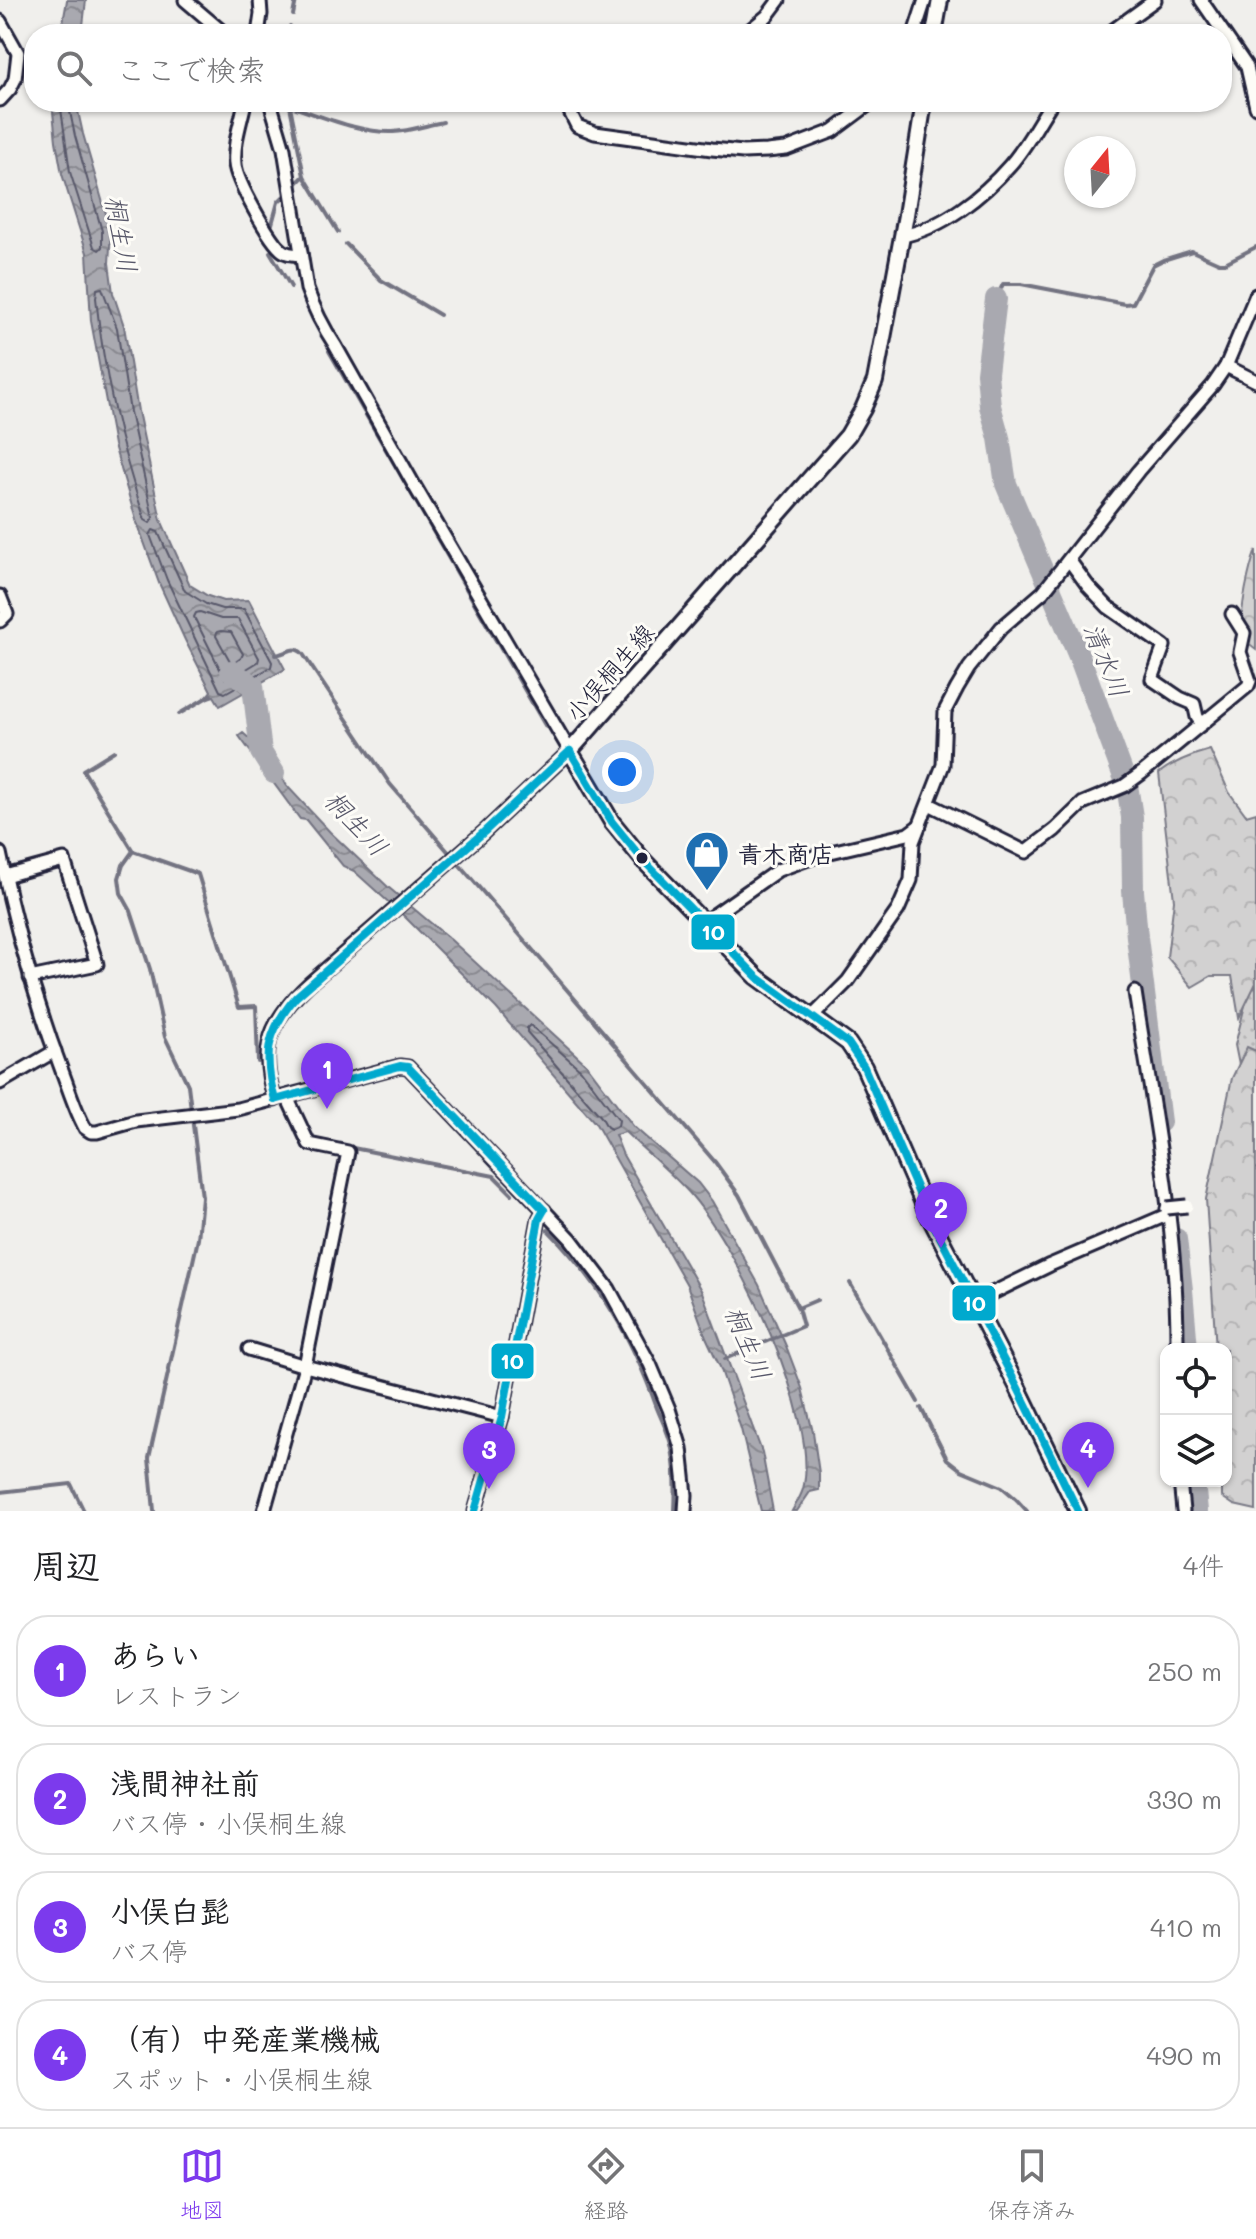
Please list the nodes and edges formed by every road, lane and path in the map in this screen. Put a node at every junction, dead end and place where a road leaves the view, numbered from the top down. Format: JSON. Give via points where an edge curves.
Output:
{"nodes":[{"id":1,"x":185,"y":0,"type":"edge"},
{"id":2,"x":260,"y":0,"type":"edge"},
{"id":3,"x":779,"y":0,"type":"edge"},
{"id":4,"x":925,"y":0,"type":"edge"},
{"id":5,"x":940,"y":0,"type":"edge"},
{"id":6,"x":1155,"y":0,"type":"edge"},
{"id":7,"x":1201,"y":0,"type":"edge"},
{"id":8,"x":0,"y":21,"type":"edge"},
{"id":9,"x":213,"y":24,"type":"edge"},
{"id":10,"x":260,"y":24,"type":"edge"},
{"id":11,"x":757,"y":24,"type":"edge"},
{"id":12,"x":917,"y":24,"type":"edge"},
{"id":13,"x":936,"y":24,"type":"edge"},
{"id":14,"x":1122,"y":24,"type":"edge"},
{"id":15,"x":1217,"y":24,"type":"edge"},
{"id":16,"x":1232,"y":45,"type":"edge"},
{"id":17,"x":0,"y":100,"type":"edge"},
{"id":18,"x":1256,"y":107,"type":"edge"},
{"id":19,"x":243,"y":112,"type":"edge"},
{"id":20,"x":273,"y":112,"type":"edge"},
{"id":21,"x":570,"y":112,"type":"edge"},
{"id":22,"x":859,"y":112,"type":"edge"},
{"id":23,"x":922,"y":112,"type":"edge"},
{"id":24,"x":1045,"y":112,"type":"edge"},
{"id":25,"x":902,"y":236,"type":"junction"},
{"id":26,"x":301,"y":254,"type":"junction"},
{"id":27,"x":1256,"y":295,"type":"edge"},
{"id":28,"x":1226,"y":366,"type":"junction"},
{"id":29,"x":1256,"y":381,"type":"edge"},
{"id":30,"x":1069,"y":560,"type":"junction"},
{"id":31,"x":0,"y":596,"type":"edge"},
{"id":32,"x":1232,"y":614,"type":"dead end"},
{"id":33,"x":0,"y":621,"type":"edge"},
{"id":34,"x":1202,"y":724,"type":"junction"},
{"id":35,"x":570,"y":751,"type":"junction"},
{"id":36,"x":929,"y":804,"type":"junction"},
{"id":37,"x":921,"y":824,"type":"junction"},
{"id":38,"x":0,"y":853,"type":"edge"},
{"id":39,"x":5,"y":876,"type":"junction"},
{"id":40,"x":13,"y":915,"type":"junction"},
{"id":41,"x":0,"y":920,"type":"edge"},
{"id":42,"x":704,"y":922,"type":"junction"},
{"id":43,"x":30,"y":978,"type":"junction"},
{"id":44,"x":1135,"y":992,"type":"dead end"},
{"id":45,"x":812,"y":1017,"type":"junction"},
{"id":46,"x":55,"y":1051,"type":"junction"},
{"id":47,"x":0,"y":1083,"type":"edge"},
{"id":48,"x":281,"y":1099,"type":"junction"},
{"id":49,"x":1187,"y":1206,"type":"dead end"},
{"id":50,"x":544,"y":1210,"type":"junction"},
{"id":51,"x":1168,"y":1211,"type":"junction"},
{"id":52,"x":974,"y":1302,"type":"junction"},
{"id":53,"x":1177,"y":1343,"type":"edge"},
{"id":54,"x":249,"y":1349,"type":"dead end"},
{"id":55,"x":305,"y":1366,"type":"junction"},
{"id":56,"x":502,"y":1417,"type":"junction"},
{"id":57,"x":1181,"y":1487,"type":"edge"},
{"id":58,"x":264,"y":1511,"type":"edge"},
{"id":59,"x":475,"y":1511,"type":"edge"},
{"id":60,"x":685,"y":1511,"type":"edge"},
{"id":61,"x":1078,"y":1511,"type":"edge"},
{"id":62,"x":1183,"y":1511,"type":"edge"}],
"edges":[{"from":1,"to":9,"type":"street"},
{"from":2,"to":10,"type":"street"},
{"from":3,"to":11,"type":"street"},
{"from":4,"to":12,"type":"street"},
{"from":5,"to":13,"type":"main road"},
{"from":6,"to":14,"type":"street"},
{"from":7,"to":15,"type":"street"},
{"from":8,"to":17,"type":"street","via":[[18,53],[15,79]]},
{"from":16,"to":18,"type":"street","via":[[1247,67]]},
{"from":19,"to":26,"type":"street","via":[[237,174],[280,248]]},
{"from":20,"to":26,"type":"street"},
{"from":21,"to":22,"type":"street","via":[[577,126],[595,133],[743,152],[786,149],[813,140]]},
{"from":23,"to":25,"type":"main road","name":"小俣桐生線"},
{"from":24,"to":25,"type":"street","via":[[1012,163],[968,204]]},
{"from":25,"to":35,"type":"main road","name":"小俣桐生線","via":[[875,381],[848,435]]},
{"from":26,"to":35,"type":"street","via":[[307,289],[324,329]]},
{"from":27,"to":28,"type":"street"},
{"from":28,"to":29,"type":"street"},
{"from":28,"to":30,"type":"street"},
{"from":30,"to":34,"type":"street","via":[[1108,607],[1164,646],[1152,679],[1194,704]]},
{"from":30,"to":36,"type":"street","via":[[1043,592],[1001,628],[957,688],[945,711],[943,765]]},
{"from":31,"to":33,"type":"street","via":[[7,614]]},
{"from":32,"to":34,"type":"street","via":[[1244,633],[1240,652],[1250,681]]},
{"from":34,"to":36,"type":"street","via":[[1124,786],[1083,803],[1026,852]]},
{"from":35,"to":42,"type":"main road","name":"小俣桐生線","via":[[622,835]]},
{"from":35,"to":48,"type":"street","via":[[280,1015],[269,1043],[267,1069]]},
{"from":36,"to":37,"type":"street"},
{"from":37,"to":42,"type":"street","via":[[908,834],[778,870]]},
{"from":37,"to":45,"type":"street","via":[[913,842],[911,880],[898,910],[848,981]]},
{"from":38,"to":39,"type":"street"},
{"from":39,"to":40,"type":"street"},
{"from":39,"to":43,"type":"street","via":[[64,860],[97,964]]},
{"from":40,"to":41,"type":"street"},
{"from":40,"to":43,"type":"street"},
{"from":42,"to":45,"type":"main road","name":"小俣桐生線","via":[[757,977]]},
{"from":43,"to":46,"type":"street"},
{"from":44,"to":51,"type":"street"},
{"from":45,"to":52,"type":"main road","name":"小俣桐生線","via":[[848,1043],[858,1057],[926,1210]]},
{"from":46,"to":47,"type":"street"},
{"from":46,"to":48,"type":"street","via":[[87,1130]]},
{"from":48,"to":50,"type":"street","via":[[408,1067]]},
{"from":48,"to":55,"type":"street","via":[[309,1144],[348,1152]]},
{"from":49,"to":51,"type":"street","bridge":true},
{"from":50,"to":56,"type":"street"},
{"from":50,"to":60,"type":"street","via":[[609,1289],[650,1364],[681,1448]]},
{"from":51,"to":52,"type":"street"},
{"from":51,"to":53,"type":"street"},
{"from":52,"to":61,"type":"main road","name":"小俣桐生線"},
{"from":54,"to":55,"type":"street"},
{"from":55,"to":56,"type":"street"},
{"from":55,"to":58,"type":"street"},
{"from":56,"to":59,"type":"street"},
{"from":57,"to":62,"type":"street"}]}
